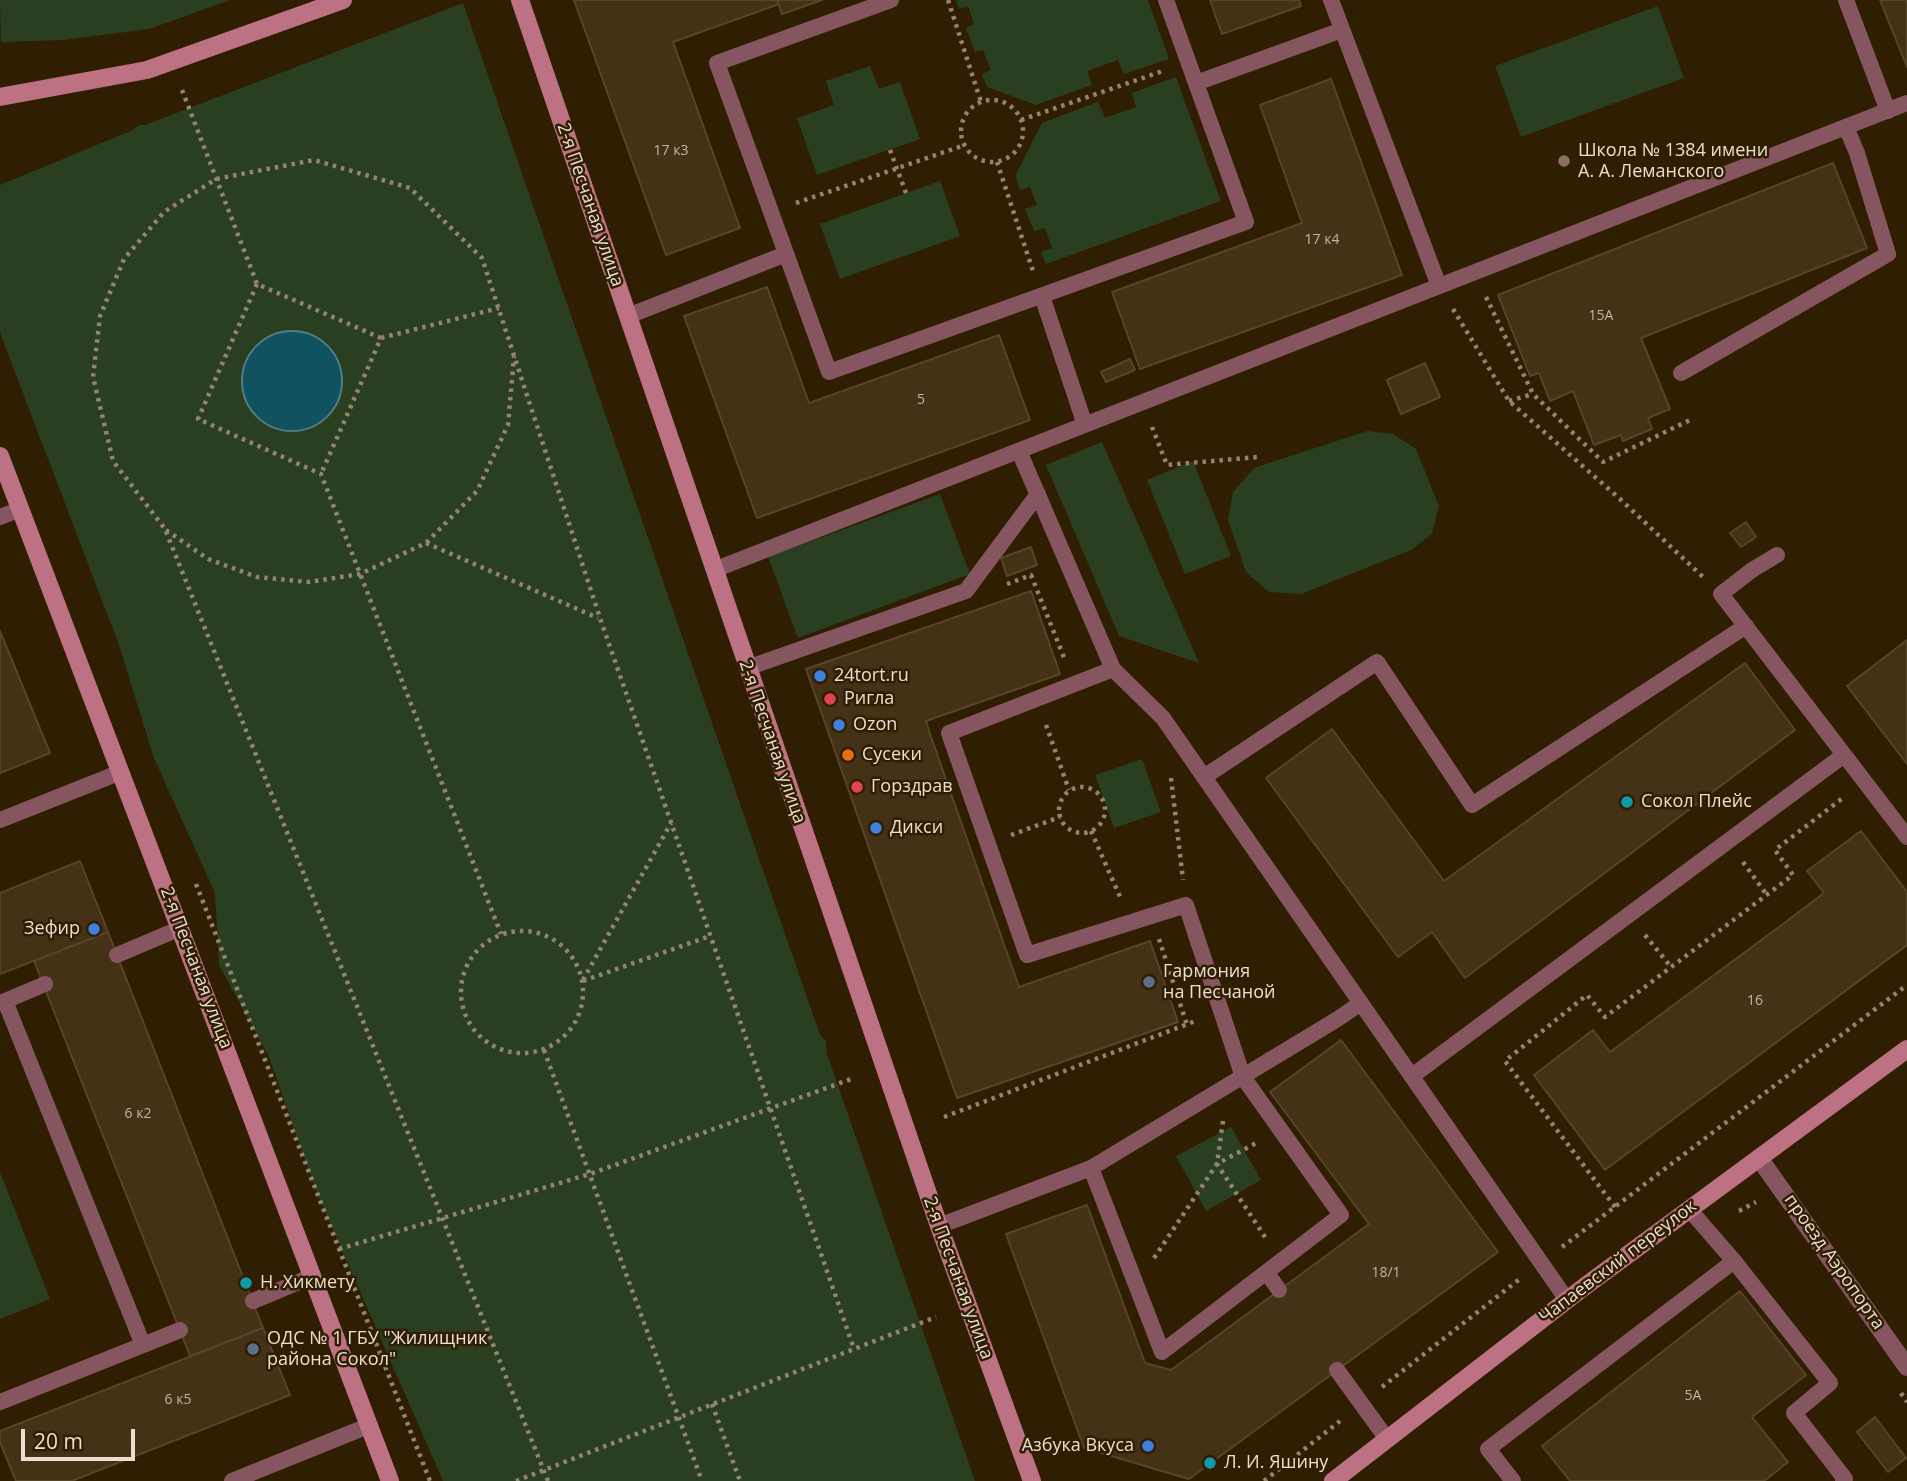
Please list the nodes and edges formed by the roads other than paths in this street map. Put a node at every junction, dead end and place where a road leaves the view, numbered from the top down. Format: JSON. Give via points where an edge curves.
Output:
{"nodes":[{"id":1,"x":343,"y":0,"type":"edge"},
{"id":2,"x":520,"y":0,"type":"edge"},
{"id":3,"x":891,"y":0,"type":"edge"},
{"id":4,"x":1166,"y":0,"type":"edge"},
{"id":5,"x":1331,"y":0,"type":"edge"},
{"id":6,"x":1846,"y":0,"type":"edge"},
{"id":7,"x":1342,"y":30,"type":"junction"},
{"id":8,"x":1196,"y":83,"type":"junction"},
{"id":9,"x":0,"y":97,"type":"edge"},
{"id":10,"x":1907,"y":103,"type":"edge"},
{"id":11,"x":1888,"y":111,"type":"junction"},
{"id":12,"x":1846,"y":127,"type":"junction"},
{"id":13,"x":786,"y":254,"type":"junction"},
{"id":14,"x":1439,"y":286,"type":"junction"},
{"id":15,"x":1042,"y":296,"type":"junction"},
{"id":16,"x":628,"y":316,"type":"junction"},
{"id":17,"x":1681,"y":373,"type":"dead end"},
{"id":18,"x":1085,"y":425,"type":"junction"},
{"id":19,"x":1019,"y":451,"type":"junction"},
{"id":20,"x":0,"y":456,"type":"edge"},
{"id":21,"x":1038,"y":494,"type":"junction"},
{"id":22,"x":20,"y":509,"type":"junction"},
{"id":23,"x":0,"y":517,"type":"edge"},
{"id":24,"x":1777,"y":555,"type":"dead end"},
{"id":25,"x":714,"y":570,"type":"junction"},
{"id":26,"x":1746,"y":626,"type":"junction"},
{"id":27,"x":747,"y":668,"type":"junction"},
{"id":28,"x":1113,"y":670,"type":"junction"},
{"id":29,"x":1844,"y":755,"type":"junction"},
{"id":30,"x":121,"y":772,"type":"junction"},
{"id":31,"x":1204,"y":777,"type":"junction"},
{"id":32,"x":0,"y":820,"type":"edge"},
{"id":33,"x":1907,"y":837,"type":"edge"},
{"id":34,"x":181,"y":928,"type":"junction"},
{"id":35,"x":117,"y":955,"type":"dead end"},
{"id":36,"x":45,"y":985,"type":"dead end"},
{"id":37,"x":2,"y":1002,"type":"edge"},
{"id":38,"x":1361,"y":1003,"type":"junction"},
{"id":39,"x":1907,"y":1049,"type":"edge"},
{"id":40,"x":1412,"y":1076,"type":"junction"},
{"id":41,"x":1243,"y":1077,"type":"junction"},
{"id":42,"x":1759,"y":1158,"type":"junction"},
{"id":43,"x":1091,"y":1168,"type":"junction"},
{"id":44,"x":1689,"y":1209,"type":"junction"},
{"id":45,"x":939,"y":1226,"type":"junction"},
{"id":46,"x":1734,"y":1261,"type":"junction"},
{"id":47,"x":1267,"y":1273,"type":"junction"},
{"id":48,"x":313,"y":1276,"type":"junction"},
{"id":49,"x":1279,"y":1290,"type":"dead end"},
{"id":50,"x":253,"y":1300,"type":"dead end"},
{"id":51,"x":1567,"y":1300,"type":"junction"},
{"id":52,"x":180,"y":1330,"type":"dead end"},
{"id":53,"x":144,"y":1345,"type":"junction"},
{"id":54,"x":1907,"y":1367,"type":"edge"},
{"id":55,"x":1337,"y":1370,"type":"dead end"},
{"id":56,"x":0,"y":1402,"type":"edge"},
{"id":57,"x":368,"y":1426,"type":"junction"},
{"id":58,"x":1387,"y":1439,"type":"junction"},
{"id":59,"x":232,"y":1481,"type":"edge"},
{"id":60,"x":390,"y":1481,"type":"edge"},
{"id":61,"x":1032,"y":1481,"type":"edge"},
{"id":62,"x":1334,"y":1481,"type":"edge"},
{"id":63,"x":1513,"y":1481,"type":"edge"},
{"id":64,"x":1843,"y":1481,"type":"edge"}],
"edges":[{"from":1,"to":9,"type":"street","via":[[147,71]]},
{"from":2,"to":16,"type":"street","name":"2-я Песчаная улица"},
{"from":3,"to":13,"type":"lane","via":[[717,63]]},
{"from":4,"to":8,"type":"lane"},
{"from":5,"to":7,"type":"lane"},
{"from":6,"to":11,"type":"lane"},
{"from":7,"to":8,"type":"lane"},
{"from":7,"to":14,"type":"lane"},
{"from":8,"to":15,"type":"lane","via":[[1246,222]]},
{"from":10,"to":11,"type":"lane"},
{"from":11,"to":12,"type":"lane"},
{"from":12,"to":14,"type":"lane"},
{"from":12,"to":17,"type":"lane","via":[[1888,254]]},
{"from":13,"to":15,"type":"lane","via":[[829,372]]},
{"from":13,"to":16,"type":"lane"},
{"from":14,"to":18,"type":"lane"},
{"from":15,"to":18,"type":"lane"},
{"from":16,"to":25,"type":"street","name":"2-я Песчаная улица"},
{"from":18,"to":19,"type":"lane"},
{"from":19,"to":21,"type":"lane"},
{"from":19,"to":25,"type":"lane"},
{"from":20,"to":22,"type":"street","name":"2-я Песчаная улица"},
{"from":21,"to":27,"type":"lane","via":[[966,591]]},
{"from":21,"to":28,"type":"lane"},
{"from":22,"to":23,"type":"lane"},
{"from":22,"to":30,"type":"street","name":"2-я Песчаная улица"},
{"from":24,"to":26,"type":"lane","via":[[1721,594]]},
{"from":25,"to":27,"type":"street","name":"2-я Песчаная улица"},
{"from":26,"to":29,"type":"lane"},
{"from":26,"to":31,"type":"lane","via":[[1472,805],[1377,662]]},
{"from":27,"to":45,"type":"street","name":"2-я Песчаная улица"},
{"from":28,"to":31,"type":"lane","via":[[1163,718]]},
{"from":28,"to":41,"type":"lane","via":[[950,733],[1027,955],[1186,905]]},
{"from":29,"to":33,"type":"lane"},
{"from":29,"to":40,"type":"lane"},
{"from":30,"to":32,"type":"lane"},
{"from":30,"to":34,"type":"street","name":"2-я Песчаная улица"},
{"from":31,"to":38,"type":"lane"},
{"from":34,"to":35,"type":"lane"},
{"from":34,"to":48,"type":"street","name":"2-я Песчаная улица"},
{"from":36,"to":37,"type":"lane"},
{"from":37,"to":53,"type":"lane"},
{"from":38,"to":40,"type":"lane"},
{"from":38,"to":41,"type":"lane"},
{"from":39,"to":42,"type":"street","name":"Чапаевский переулок"},
{"from":40,"to":51,"type":"lane"},
{"from":41,"to":43,"type":"lane"},
{"from":41,"to":47,"type":"lane","via":[[1341,1215]]},
{"from":42,"to":44,"type":"street","name":"Чапаевский переулок"},
{"from":42,"to":54,"type":"street","name":"проезд Аэропорта"},
{"from":43,"to":45,"type":"lane"},
{"from":43,"to":47,"type":"lane","via":[[1162,1352]]},
{"from":44,"to":46,"type":"lane"},
{"from":44,"to":51,"type":"street","name":"Чапаевский переулок"},
{"from":45,"to":61,"type":"street","name":"2-я Песчаная улица"},
{"from":46,"to":63,"type":"lane","via":[[1488,1449]]},
{"from":46,"to":64,"type":"lane","via":[[1830,1383],[1794,1413]]},
{"from":47,"to":49,"type":"lane"},
{"from":48,"to":50,"type":"lane"},
{"from":48,"to":57,"type":"street","name":"2-я Песчаная улица"},
{"from":51,"to":58,"type":"street","name":"Чапаевский переулок"},
{"from":52,"to":53,"type":"lane"},
{"from":53,"to":56,"type":"lane"},
{"from":55,"to":58,"type":"lane"},
{"from":57,"to":59,"type":"lane"},
{"from":57,"to":60,"type":"street","name":"2-я Песчаная улица"},
{"from":58,"to":62,"type":"street","name":"Чапаевский переулок"}]}
